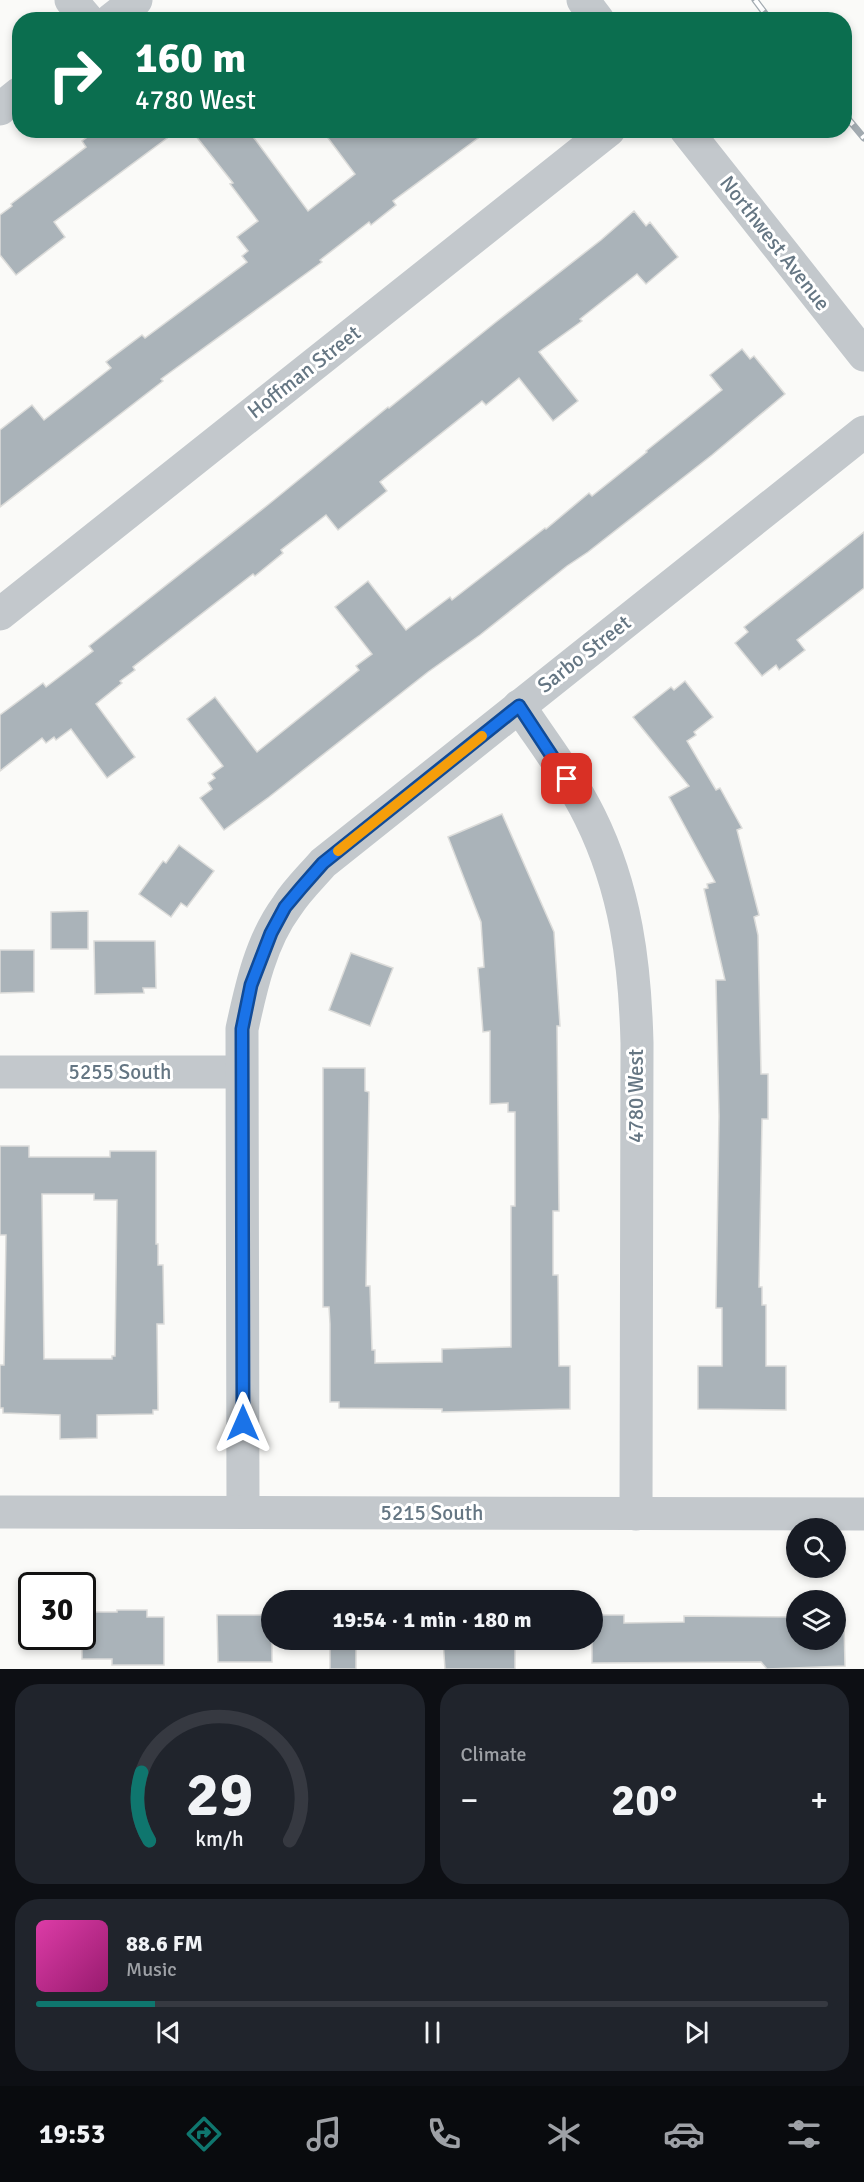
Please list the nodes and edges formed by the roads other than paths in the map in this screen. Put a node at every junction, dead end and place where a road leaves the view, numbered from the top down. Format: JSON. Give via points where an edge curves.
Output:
{"nodes":[{"id":1,"x":70,"y":0,"type":"edge"},
{"id":2,"x":136,"y":0,"type":"edge"},
{"id":3,"x":81,"y":12,"type":"edge"},
{"id":4,"x":121,"y":12,"type":"edge"},
{"id":5,"x":12,"y":99,"type":"edge"},
{"id":6,"x":0,"y":109,"type":"edge"},
{"id":7,"x":599,"y":138,"type":"edge"},
{"id":8,"x":692,"y":138,"type":"edge"},
{"id":9,"x":864,"y":355,"type":"edge"},
{"id":10,"x":864,"y":432,"type":"edge"},
{"id":11,"x":0,"y":614,"type":"edge"},
{"id":12,"x":519,"y":706,"type":"junction"},
{"id":13,"x":0,"y":1072,"type":"edge"},
{"id":14,"x":241,"y":1072,"type":"junction"},
{"id":15,"x":0,"y":1512,"type":"edge"},
{"id":16,"x":243,"y":1512,"type":"junction"},
{"id":17,"x":636,"y":1514,"type":"junction"},
{"id":18,"x":864,"y":1514,"type":"edge"}],
"edges":[{"from":1,"to":3,"type":"street"},
{"from":2,"to":4,"type":"street"},
{"from":5,"to":6,"type":"street"},
{"from":7,"to":11,"type":"street","name":"Hoffman Street"},
{"from":8,"to":9,"type":"street","name":"Northwest Avenue"},
{"from":10,"to":12,"type":"street","name":"Sarbo Street"},
{"from":12,"to":14,"type":"street","name":"Sarbo Street","via":[[323,863],[285,907],[251,985],[242,1029]]},
{"from":12,"to":17,"type":"street","name":"4780 West","via":[[590,817],[613,872],[627,929],[637,1044]]},
{"from":13,"to":14,"type":"street","name":"5255 South"},
{"from":14,"to":16,"type":"street","name":"Sarbo Street"},
{"from":15,"to":16,"type":"street","name":"5215 South"},
{"from":16,"to":17,"type":"street","name":"5215 South"},
{"from":17,"to":18,"type":"street","name":"5215 South"}]}
